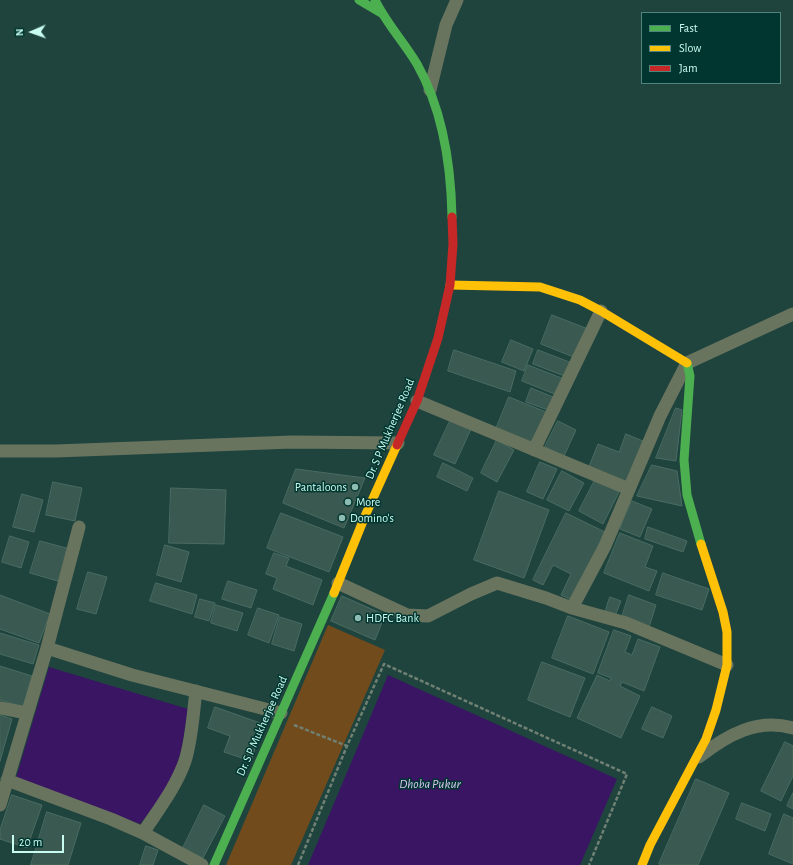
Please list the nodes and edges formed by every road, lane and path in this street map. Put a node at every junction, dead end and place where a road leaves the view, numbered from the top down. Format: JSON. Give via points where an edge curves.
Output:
{"nodes":[{"id":1,"x":359,"y":0,"type":"edge"},
{"id":2,"x":375,"y":0,"type":"edge"},
{"id":3,"x":457,"y":0,"type":"edge"},
{"id":4,"x":380,"y":13,"type":"junction"},
{"id":5,"x":430,"y":90,"type":"junction"},
{"id":6,"x":450,"y":286,"type":"junction"},
{"id":7,"x":601,"y":311,"type":"junction"},
{"id":8,"x":793,"y":314,"type":"edge"},
{"id":9,"x":687,"y":363,"type":"junction"},
{"id":10,"x":417,"y":401,"type":"junction"},
{"id":11,"x":398,"y":443,"type":"junction"},
{"id":12,"x":534,"y":450,"type":"junction"},
{"id":13,"x":0,"y":451,"type":"edge"},
{"id":14,"x":629,"y":489,"type":"junction"},
{"id":15,"x":79,"y":527,"type":"dead end"},
{"id":16,"x":338,"y":583,"type":"junction"},
{"id":17,"x":572,"y":608,"type":"junction"},
{"id":18,"x":47,"y":648,"type":"junction"},
{"id":19,"x":727,"y":665,"type":"junction"},
{"id":20,"x":196,"y":691,"type":"junction"},
{"id":21,"x":0,"y":708,"type":"edge"},
{"id":22,"x":27,"y":713,"type":"junction"},
{"id":23,"x":280,"y":716,"type":"junction"},
{"id":24,"x":793,"y":728,"type":"edge"},
{"id":25,"x":348,"y":746,"type":"junction"},
{"id":26,"x":695,"y":761,"type":"junction"},
{"id":27,"x":7,"y":780,"type":"junction"},
{"id":28,"x":0,"y":805,"type":"edge"},
{"id":29,"x":143,"y":833,"type":"junction"},
{"id":30,"x":202,"y":865,"type":"edge"},
{"id":31,"x":214,"y":865,"type":"edge"},
{"id":32,"x":298,"y":865,"type":"edge"},
{"id":33,"x":589,"y":865,"type":"edge"},
{"id":34,"x":642,"y":865,"type":"edge"}],
"edges":[{"from":1,"to":4,"type":"street"},
{"from":2,"to":4,"type":"street"},
{"from":3,"to":5,"type":"street","via":[[446,25]]},
{"from":4,"to":5,"type":"street","name":"Dr. S P Mukherjee Road","via":[[405,45]]},
{"from":5,"to":6,"type":"street","name":"Dr. S P Mukherjee Road","via":[[441,122],[452,200],[453,244]]},
{"from":6,"to":7,"type":"street","via":[[540,287],[580,300]]},
{"from":6,"to":10,"type":"street","name":"Dr. S P Mukherjee Road","via":[[438,338]]},
{"from":7,"to":9,"type":"street"},
{"from":7,"to":12,"type":"street"},
{"from":8,"to":9,"type":"street"},
{"from":9,"to":14,"type":"street","via":[[660,416]]},
{"from":9,"to":19,"type":"street","via":[[690,376],[684,460],[687,495],[723,612],[727,632]]},
{"from":10,"to":11,"type":"street","name":"Dr. S P Mukherjee Road"},
{"from":10,"to":12,"type":"street"},
{"from":11,"to":13,"type":"street","via":[[292,442]]},
{"from":11,"to":16,"type":"street","name":"Dr. S P Mukherjee Road"},
{"from":12,"to":14,"type":"street"},
{"from":14,"to":17,"type":"street","via":[[605,546]]},
{"from":15,"to":18,"type":"street"},
{"from":16,"to":17,"type":"street","via":[[407,615],[428,616],[497,583]]},
{"from":16,"to":23,"type":"street","name":"Dr. S P Mukherjee Road"},
{"from":17,"to":19,"type":"street","via":[[626,623]]},
{"from":18,"to":20,"type":"street","via":[[132,675]]},
{"from":18,"to":22,"type":"street"},
{"from":19,"to":26,"type":"street","via":[[716,710]]},
{"from":20,"to":23,"type":"street"},
{"from":20,"to":29,"type":"street","via":[[185,761],[168,795]]},
{"from":21,"to":22,"type":"street"},
{"from":22,"to":27,"type":"street"},
{"from":23,"to":25,"type":"path"},
{"from":23,"to":31,"type":"street","name":"Dr. S P Mukherjee Road"},
{"from":24,"to":26,"type":"street","via":[[772,724],[743,730],[720,742]]},
{"from":25,"to":32,"type":"path"},
{"from":25,"to":33,"type":"path","via":[[384,664],[627,774]]},
{"from":26,"to":34,"type":"street"},
{"from":27,"to":28,"type":"street"},
{"from":27,"to":29,"type":"street"},
{"from":29,"to":30,"type":"street"}]}
